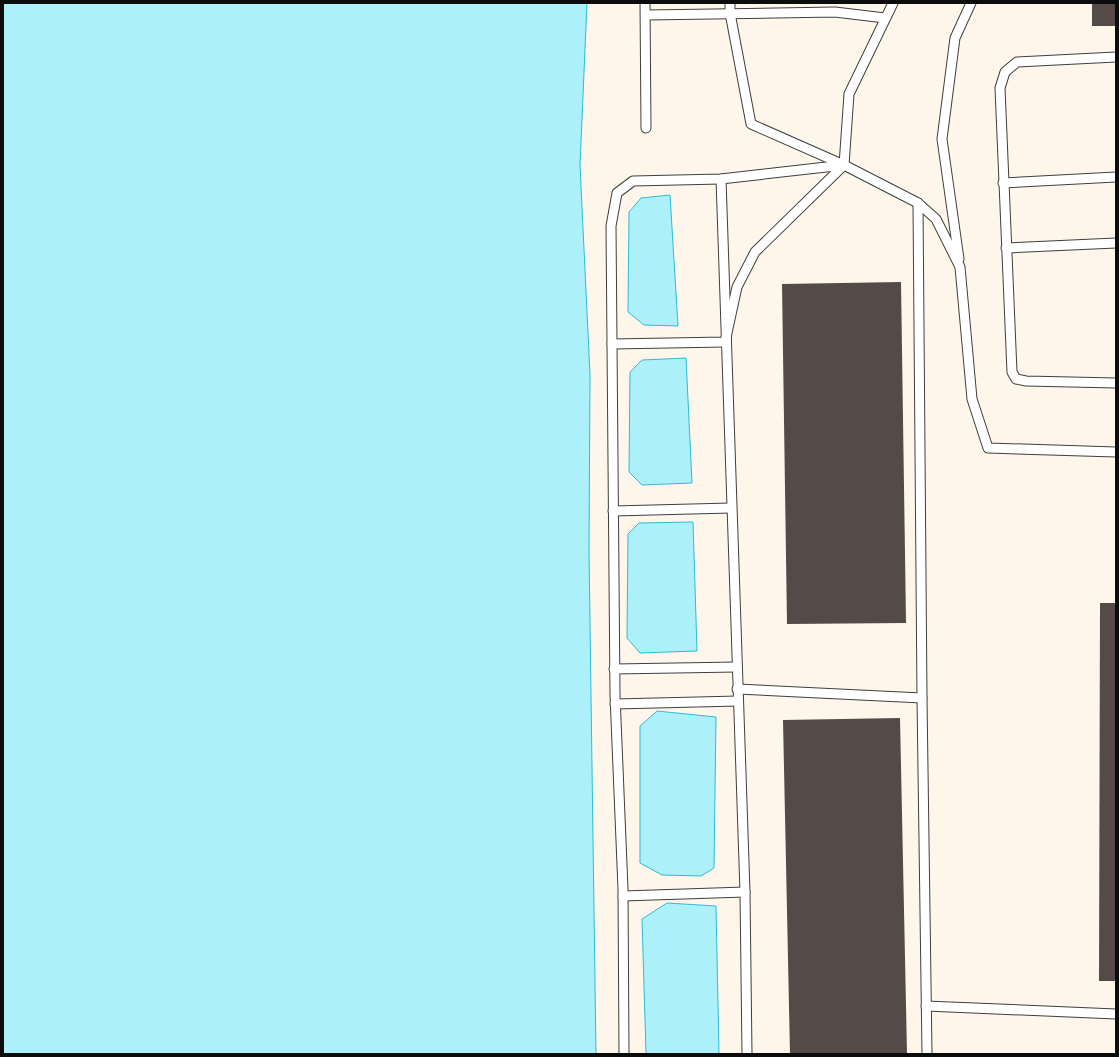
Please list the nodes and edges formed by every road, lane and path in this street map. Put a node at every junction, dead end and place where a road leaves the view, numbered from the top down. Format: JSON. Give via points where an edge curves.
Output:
{"nodes":[{"id":1,"x":645,"y":3,"type":"edge"},
{"id":2,"x":730,"y":3,"type":"edge"},
{"id":3,"x":838,"y":3,"type":"edge"},
{"id":4,"x":893,"y":3,"type":"edge"},
{"id":5,"x":971,"y":3,"type":"edge"},
{"id":6,"x":835,"y":12,"type":"junction"},
{"id":7,"x":730,"y":14,"type":"junction"},
{"id":8,"x":646,"y":15,"type":"junction"},
{"id":9,"x":885,"y":18,"type":"junction"},
{"id":10,"x":1116,"y":57,"type":"edge"},
{"id":11,"x":646,"y":128,"type":"dead end"},
{"id":12,"x":844,"y":166,"type":"junction"},
{"id":13,"x":1116,"y":177,"type":"edge"},
{"id":14,"x":721,"y":179,"type":"junction"},
{"id":15,"x":1003,"y":183,"type":"junction"},
{"id":16,"x":918,"y":203,"type":"junction"},
{"id":17,"x":1116,"y":243,"type":"edge"},
{"id":18,"x":1006,"y":248,"type":"junction"},
{"id":19,"x":960,"y":267,"type":"junction"},
{"id":20,"x":725,"y":342,"type":"junction"},
{"id":21,"x":612,"y":344,"type":"junction"},
{"id":22,"x":1116,"y":383,"type":"edge"},
{"id":23,"x":1116,"y":452,"type":"edge"},
{"id":24,"x":731,"y":508,"type":"junction"},
{"id":25,"x":613,"y":511,"type":"junction"},
{"id":26,"x":737,"y":667,"type":"junction"},
{"id":27,"x":614,"y":669,"type":"junction"},
{"id":28,"x":738,"y":689,"type":"junction"},
{"id":29,"x":922,"y":698,"type":"junction"},
{"id":30,"x":738,"y":701,"type":"junction"},
{"id":31,"x":615,"y":704,"type":"junction"},
{"id":32,"x":745,"y":892,"type":"junction"},
{"id":33,"x":623,"y":896,"type":"junction"},
{"id":34,"x":926,"y":1006,"type":"junction"},
{"id":35,"x":1116,"y":1014,"type":"edge"},
{"id":36,"x":624,"y":1054,"type":"edge"},
{"id":37,"x":747,"y":1054,"type":"edge"},
{"id":38,"x":927,"y":1054,"type":"edge"}],
"edges":[{"from":1,"to":8,"type":"lane"},
{"from":2,"to":7,"type":"lane"},
{"from":3,"to":6,"type":"lane"},
{"from":4,"to":9,"type":"lane"},
{"from":5,"to":19,"type":"lane","via":[[955,38],[942,139]]},
{"from":6,"to":7,"type":"lane"},
{"from":6,"to":9,"type":"lane"},
{"from":7,"to":8,"type":"lane"},
{"from":7,"to":12,"type":"lane","via":[[751,124]]},
{"from":8,"to":11,"type":"lane"},
{"from":9,"to":12,"type":"lane","via":[[848,94]]},
{"from":10,"to":15,"type":"lane","via":[[1017,62],[1005,72],[1000,88]]},
{"from":12,"to":14,"type":"lane"},
{"from":12,"to":16,"type":"lane"},
{"from":12,"to":20,"type":"lane","via":[[756,252],[737,287]]},
{"from":13,"to":15,"type":"lane"},
{"from":14,"to":20,"type":"lane"},
{"from":14,"to":21,"type":"lane","via":[[633,181],[617,193],[611,226]]},
{"from":15,"to":18,"type":"lane"},
{"from":16,"to":19,"type":"lane","via":[[936,219]]},
{"from":16,"to":29,"type":"lane"},
{"from":17,"to":18,"type":"lane"},
{"from":18,"to":22,"type":"lane","via":[[1012,372],[1016,379]]},
{"from":19,"to":23,"type":"lane","via":[[972,399],[988,448]]},
{"from":20,"to":21,"type":"lane"},
{"from":20,"to":24,"type":"lane"},
{"from":21,"to":25,"type":"lane"},
{"from":24,"to":25,"type":"lane"},
{"from":24,"to":26,"type":"lane"},
{"from":25,"to":27,"type":"lane"},
{"from":26,"to":27,"type":"lane"},
{"from":26,"to":28,"type":"lane"},
{"from":27,"to":31,"type":"lane"},
{"from":28,"to":29,"type":"lane"},
{"from":28,"to":30,"type":"lane"},
{"from":29,"to":34,"type":"lane"},
{"from":30,"to":31,"type":"lane"},
{"from":30,"to":32,"type":"lane"},
{"from":31,"to":33,"type":"lane"},
{"from":32,"to":33,"type":"lane"},
{"from":32,"to":37,"type":"lane"},
{"from":33,"to":36,"type":"lane"},
{"from":34,"to":35,"type":"lane"},
{"from":34,"to":38,"type":"lane"}]}
